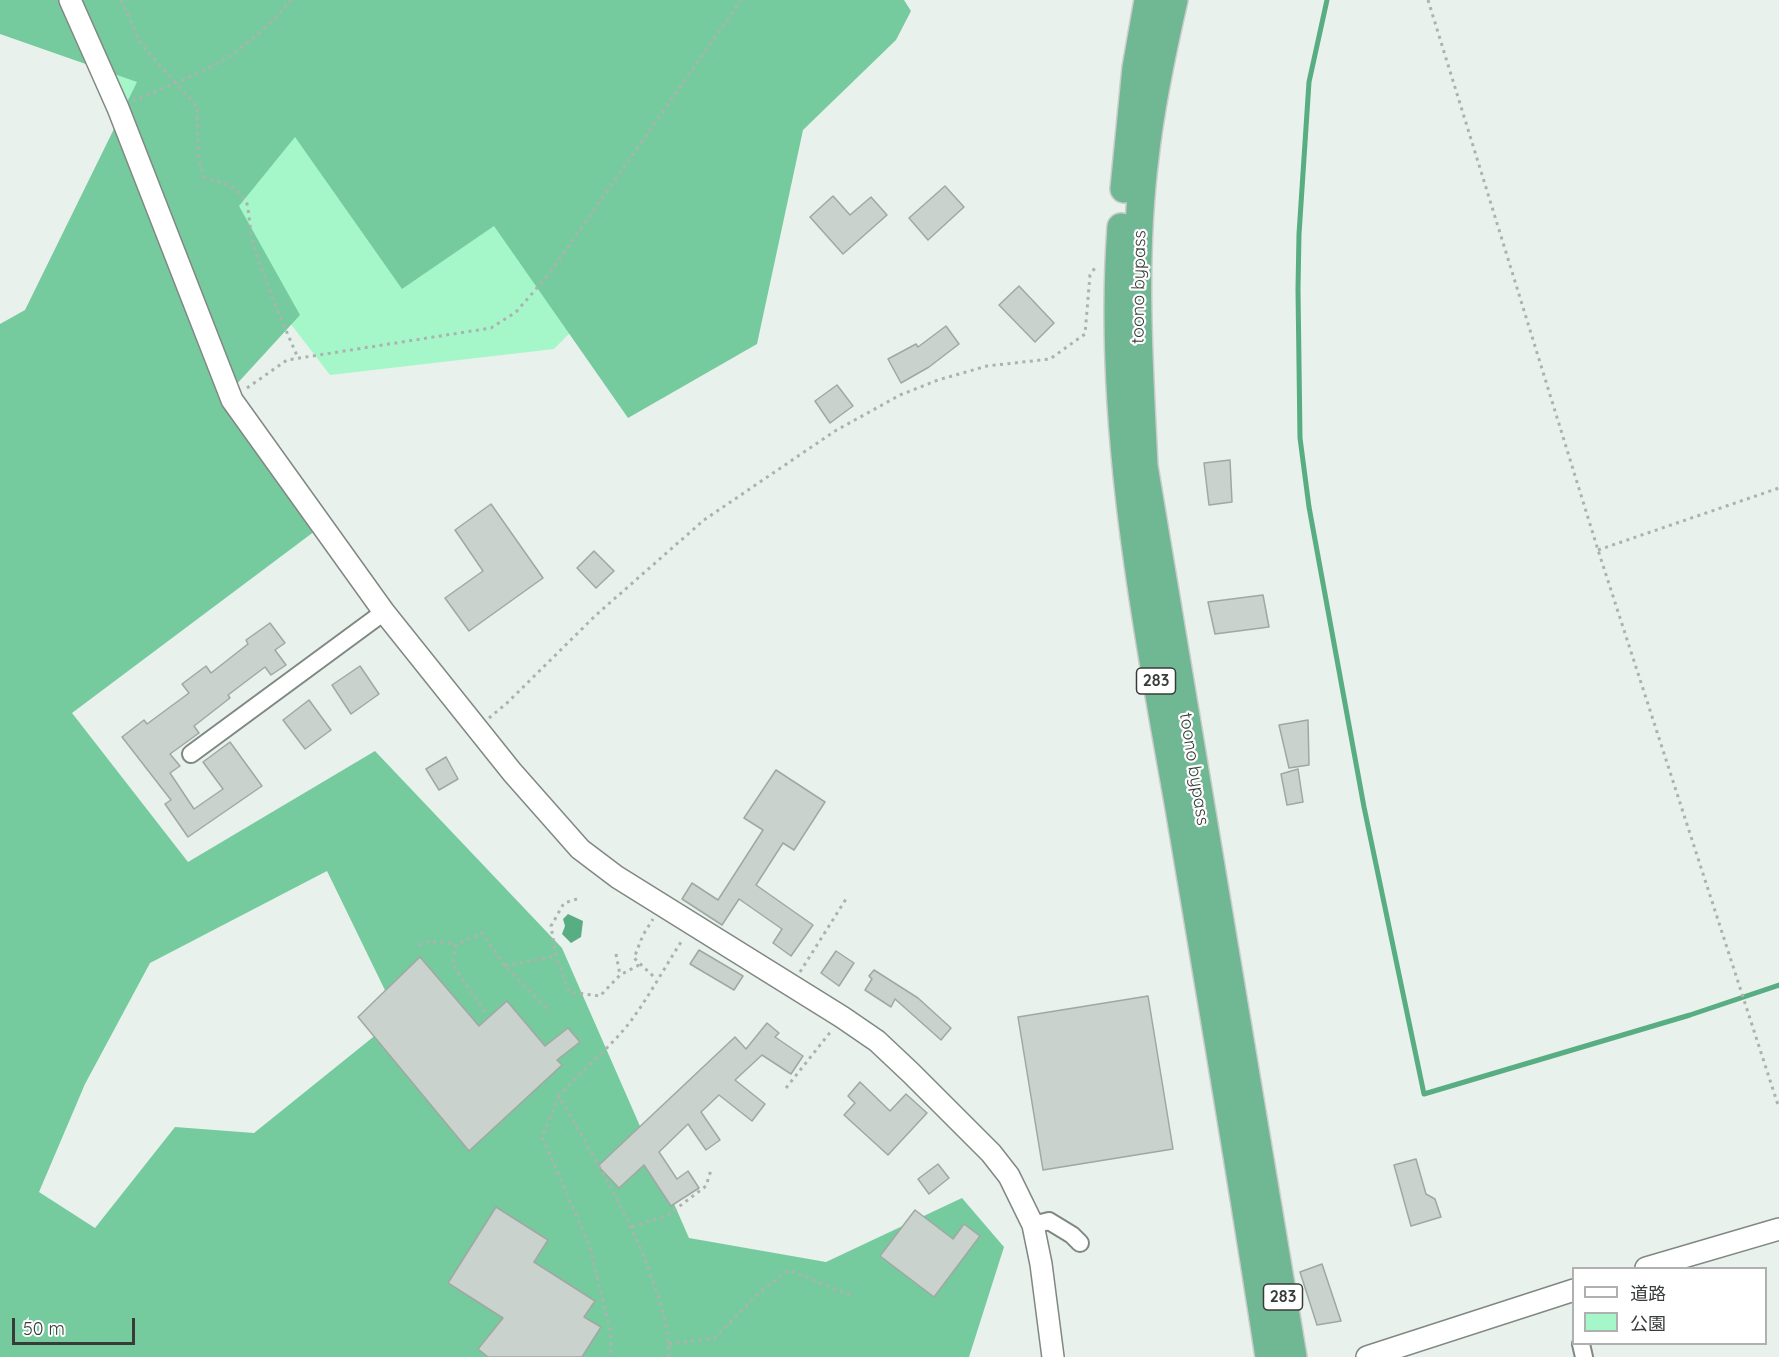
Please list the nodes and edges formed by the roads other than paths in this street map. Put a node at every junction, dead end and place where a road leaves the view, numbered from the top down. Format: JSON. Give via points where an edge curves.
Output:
{"nodes":[{"id":1,"x":70,"y":0,"type":"edge"},
{"id":2,"x":1148,"y":0,"type":"edge"},
{"id":3,"x":1174,"y":0,"type":"edge"},
{"id":4,"x":384,"y":612,"type":"junction"},
{"id":5,"x":191,"y":754,"type":"dead end"},
{"id":6,"x":1182,"y":761,"type":"junction"},
{"id":7,"x":1033,"y":1225,"type":"junction"},
{"id":8,"x":1779,"y":1229,"type":"edge"},
{"id":9,"x":1080,"y":1243,"type":"dead end"},
{"id":10,"x":1653,"y":1267,"type":"edge"},
{"id":11,"x":1572,"y":1296,"type":"edge"},
{"id":12,"x":1053,"y":1357,"type":"edge"},
{"id":13,"x":1269,"y":1357,"type":"edge"},
{"id":14,"x":1293,"y":1357,"type":"edge"},
{"id":15,"x":1367,"y":1357,"type":"edge"}],
"edges":[{"from":1,"to":4,"type":"street","via":[[118,108],[232,400]]},
{"from":2,"to":6,"type":"highway","name":"toono bypass","number":"283","via":[[1126,154],[1118,333],[1125,471],[1149,638]]},
{"from":3,"to":6,"type":"highway","name":"toono bypass","number":"283","via":[[1145,157],[1137,332],[1144,466]]},
{"from":4,"to":5,"type":"street"},
{"from":4,"to":7,"type":"street","via":[[476,728],[580,849],[617,877],[877,1041],[991,1153],[1009,1176]]},
{"from":6,"to":13,"type":"highway","name":"toono bypass","number":"283"},
{"from":6,"to":14,"type":"highway","name":"toono bypass","number":"283"},
{"from":7,"to":9,"type":"street","via":[[1049,1221]]},
{"from":7,"to":12,"type":"street"},
{"from":8,"to":10,"type":"street"},
{"from":11,"to":15,"type":"street"}]}
